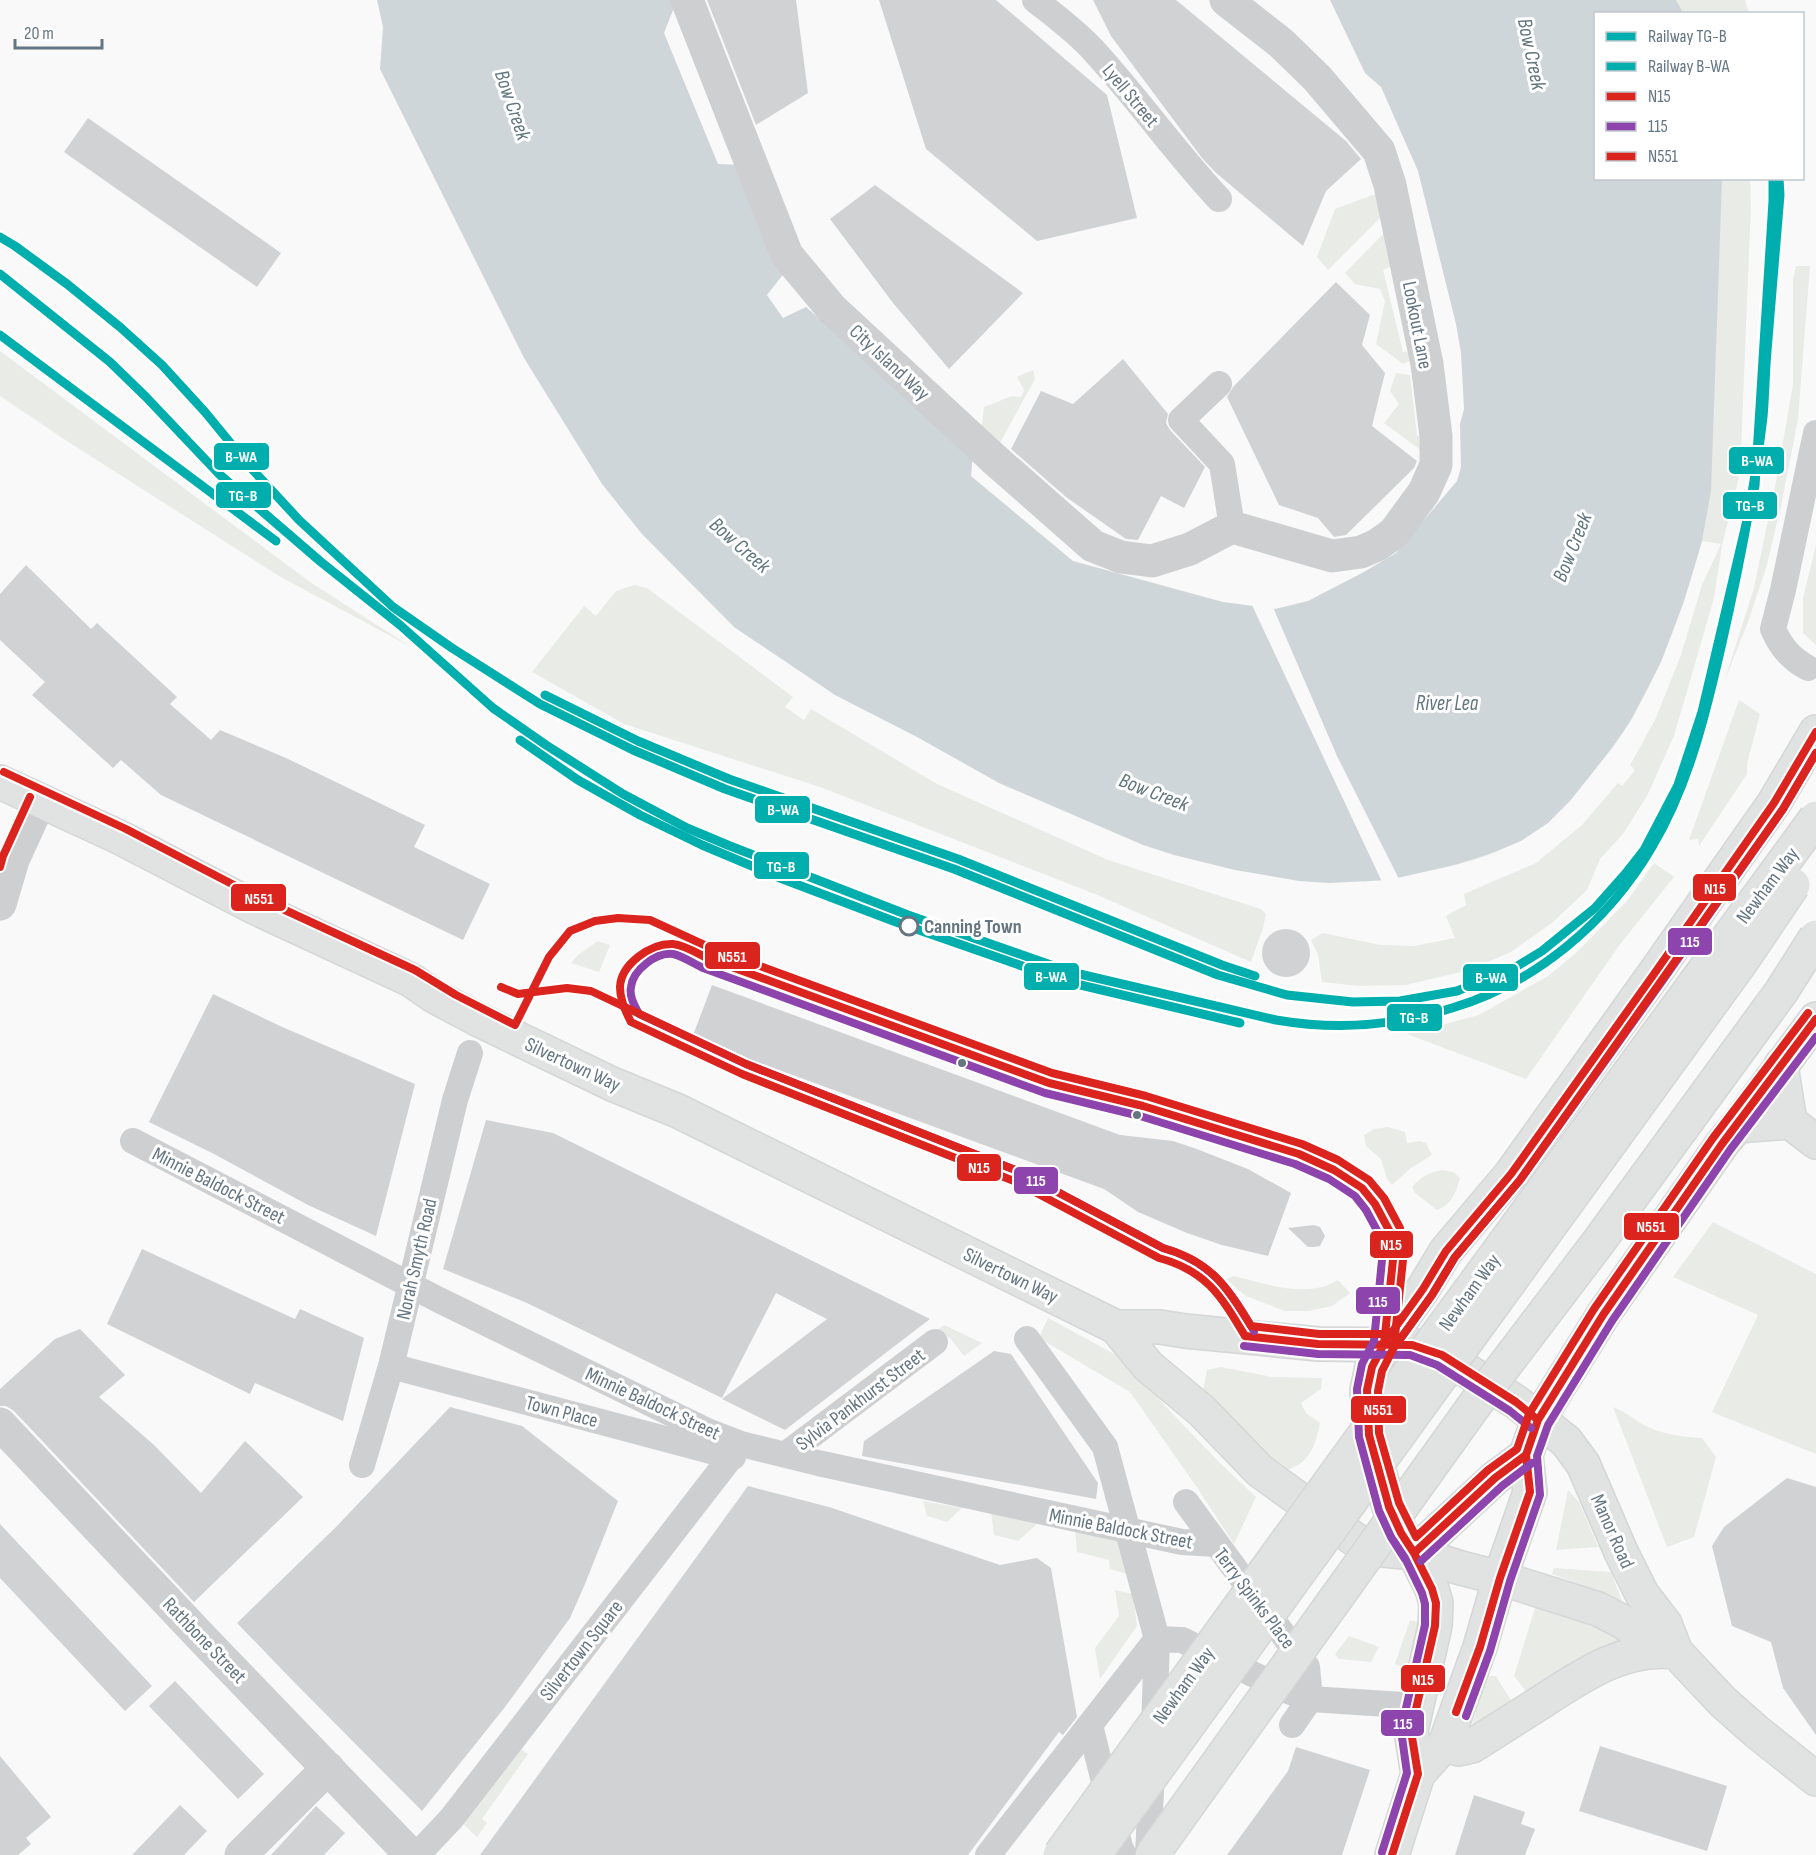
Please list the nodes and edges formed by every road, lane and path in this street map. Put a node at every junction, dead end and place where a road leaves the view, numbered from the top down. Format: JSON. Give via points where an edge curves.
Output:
{"nodes":[{"id":1,"x":687,"y":0,"type":"edge"},
{"id":2,"x":1035,"y":0,"type":"edge"},
{"id":3,"x":1226,"y":0,"type":"edge"},
{"id":4,"x":1219,"y":199,"type":"dead end"},
{"id":5,"x":1219,"y":384,"type":"dead end"},
{"id":6,"x":1816,"y":433,"type":"edge"},
{"id":7,"x":1232,"y":527,"type":"junction"},
{"id":8,"x":1808,"y":668,"type":"dead end"},
{"id":9,"x":1816,"y":732,"type":"edge"},
{"id":10,"x":0,"y":782,"type":"edge"},
{"id":11,"x":40,"y":801,"type":"junction"},
{"id":12,"x":1816,"y":818,"type":"edge"},
{"id":13,"x":1816,"y":846,"type":"edge"},
{"id":14,"x":1816,"y":887,"type":"edge"},
{"id":15,"x":0,"y":904,"type":"edge"},
{"id":16,"x":1816,"y":937,"type":"edge"},
{"id":17,"x":1816,"y":1019,"type":"edge"},
{"id":18,"x":470,"y":1053,"type":"dead end"},
{"id":19,"x":1781,"y":1065,"type":"junction"},
{"id":20,"x":1790,"y":1122,"type":"junction"},
{"id":21,"x":1737,"y":1126,"type":"junction"},
{"id":22,"x":133,"y":1141,"type":"dead end"},
{"id":23,"x":1816,"y":1142,"type":"edge"},
{"id":24,"x":410,"y":1285,"type":"junction"},
{"id":25,"x":1116,"y":1328,"type":"junction"},
{"id":26,"x":1027,"y":1339,"type":"dead end"},
{"id":27,"x":935,"y":1342,"type":"dead end"},
{"id":28,"x":1384,"y":1344,"type":"junction"},
{"id":29,"x":391,"y":1366,"type":"junction"},
{"id":30,"x":1538,"y":1420,"type":"junction"},
{"id":31,"x":0,"y":1424,"type":"edge"},
{"id":32,"x":737,"y":1450,"type":"junction"},
{"id":33,"x":785,"y":1455,"type":"junction"},
{"id":34,"x":1526,"y":1455,"type":"junction"},
{"id":35,"x":362,"y":1465,"type":"dead end"},
{"id":36,"x":1186,"y":1502,"type":"dead end"},
{"id":37,"x":1127,"y":1530,"type":"junction"},
{"id":38,"x":1216,"y":1544,"type":"junction"},
{"id":39,"x":1414,"y":1553,"type":"junction"},
{"id":40,"x":1500,"y":1578,"type":"junction"},
{"id":41,"x":1157,"y":1640,"type":"junction"},
{"id":42,"x":1668,"y":1651,"type":"junction"},
{"id":43,"x":1310,"y":1699,"type":"junction"},
{"id":44,"x":1403,"y":1705,"type":"dead end"},
{"id":45,"x":1090,"y":1725,"type":"junction"},
{"id":46,"x":1292,"y":1725,"type":"dead end"},
{"id":47,"x":1445,"y":1744,"type":"junction"},
{"id":48,"x":328,"y":1768,"type":"junction"},
{"id":49,"x":1418,"y":1774,"type":"junction"},
{"id":50,"x":1816,"y":1779,"type":"edge"},
{"id":51,"x":1118,"y":1853,"type":"edge"},
{"id":52,"x":241,"y":1855,"type":"edge"},
{"id":53,"x":411,"y":1855,"type":"edge"},
{"id":54,"x":417,"y":1855,"type":"edge"},
{"id":55,"x":988,"y":1855,"type":"edge"},
{"id":56,"x":1060,"y":1855,"type":"edge"},
{"id":57,"x":1150,"y":1855,"type":"edge"},
{"id":58,"x":1392,"y":1855,"type":"edge"}],
"edges":[{"from":1,"to":7,"type":"street","name":"City Island Way","via":[[787,255],[832,309],[1094,546],[1121,557],[1152,561],[1190,549]]},
{"from":2,"to":4,"type":"street","name":"Lyell Street","via":[[1093,50]]},
{"from":3,"to":7,"type":"street","name":"Lookout Lane","via":[[1317,78],[1379,151],[1390,185],[1427,364],[1436,436],[1436,465],[1424,492],[1394,533],[1377,545],[1361,552],[1332,556]]},
{"from":5,"to":7,"type":"street","via":[[1181,420],[1222,464]]},
{"from":6,"to":8,"type":"street","via":[[1773,629],[1780,645]]},
{"from":9,"to":28,"type":"main road","via":[[1774,803],[1510,1174],[1446,1251]]},
{"from":10,"to":11,"type":"main road","name":"Silvertown Way"},
{"from":11,"to":15,"type":"street","via":[[13,860]]},
{"from":11,"to":25,"type":"main road","name":"Silvertown Way","via":[[411,980],[477,1019],[678,1111]]},
{"from":12,"to":56,"type":"main road","name":"Newham Way","bridge":true},
{"from":13,"to":51,"type":"main road","name":"Newham Way","bridge":true,"via":[[1741,962]]},
{"from":14,"to":51,"type":"main road","name":"Newham Way","via":[[1757,974]]},
{"from":16,"to":57,"type":"main road","bridge":true,"via":[[1766,1012],[1476,1403]]},
{"from":17,"to":19,"type":"main road"},
{"from":18,"to":24,"type":"street","name":"Norah Smyth Road"},
{"from":19,"to":20,"type":"main road"},
{"from":19,"to":21,"type":"main road"},
{"from":20,"to":21,"type":"main road"},
{"from":20,"to":23,"type":"main road"},
{"from":21,"to":30,"type":"main road","via":[[1603,1315]]},
{"from":22,"to":24,"type":"street","name":"Minnie Baldock Street"},
{"from":24,"to":29,"type":"street","name":"Norah Smyth Road"},
{"from":24,"to":32,"type":"street","name":"Minnie Baldock Street","via":[[705,1430]]},
{"from":25,"to":28,"type":"main road","name":"Silvertown Way","via":[[1160,1327],[1318,1344]]},
{"from":25,"to":39,"type":"main road","name":"Silvertown Way","via":[[1148,1366],[1202,1411],[1260,1471],[1358,1540],[1383,1550]]},
{"from":26,"to":37,"type":"street","via":[[1105,1447]]},
{"from":27,"to":33,"type":"street","name":"Sylvia Pankhurst Street"},
{"from":28,"to":30,"type":"main road","name":"Silvertown Way","via":[[1412,1345],[1442,1355]]},
{"from":28,"to":39,"type":"main road","via":[[1372,1367],[1367,1390],[1369,1435],[1389,1507]]},
{"from":29,"to":32,"type":"street","name":"Town Place"},
{"from":29,"to":35,"type":"street","name":"Norah Smyth Road"},
{"from":30,"to":34,"type":"main road"},
{"from":30,"to":42,"type":"main road","name":"Manor Road","via":[[1566,1441],[1583,1464],[1631,1573],[1665,1624]]},
{"from":31,"to":48,"type":"street","name":"Rathbone Street"},
{"from":32,"to":33,"type":"street","name":"Minnie Baldock Street"},
{"from":32,"to":54,"type":"street","name":"Silvertown Square","via":[[452,1819]]},
{"from":33,"to":37,"type":"street","name":"Minnie Baldock Street"},
{"from":34,"to":39,"type":"main road","via":[[1495,1478]]},
{"from":34,"to":40,"type":"main road","via":[[1530,1492]]},
{"from":36,"to":38,"type":"street","name":"Terry Spinks Place"},
{"from":37,"to":38,"type":"street","name":"Minnie Baldock Street","via":[[1182,1542]]},
{"from":37,"to":41,"type":"street"},
{"from":38,"to":43,"type":"street","name":"Terry Spinks Place","via":[[1307,1667]]},
{"from":39,"to":40,"type":"main road","name":"Manor Road"},
{"from":39,"to":49,"type":"main road","via":[[1436,1603],[1435,1626],[1411,1731]]},
{"from":40,"to":42,"type":"main road","name":"Manor Road","via":[[1598,1609]]},
{"from":40,"to":47,"type":"main road"},
{"from":41,"to":43,"type":"street","via":[[1182,1640]]},
{"from":41,"to":45,"type":"street"},
{"from":41,"to":57,"type":"street"},
{"from":42,"to":47,"type":"main road","via":[[1612,1660],[1472,1746],[1459,1749]]},
{"from":42,"to":50,"type":"main road","name":"Manor Road","via":[[1757,1732]]},
{"from":43,"to":44,"type":"street"},
{"from":43,"to":46,"type":"street"},
{"from":45,"to":51,"type":"street"},
{"from":45,"to":55,"type":"street"},
{"from":47,"to":49,"type":"main road"},
{"from":48,"to":52,"type":"street"},
{"from":48,"to":53,"type":"street","name":"Rathbone Street"},
{"from":49,"to":58,"type":"main road"}]}
